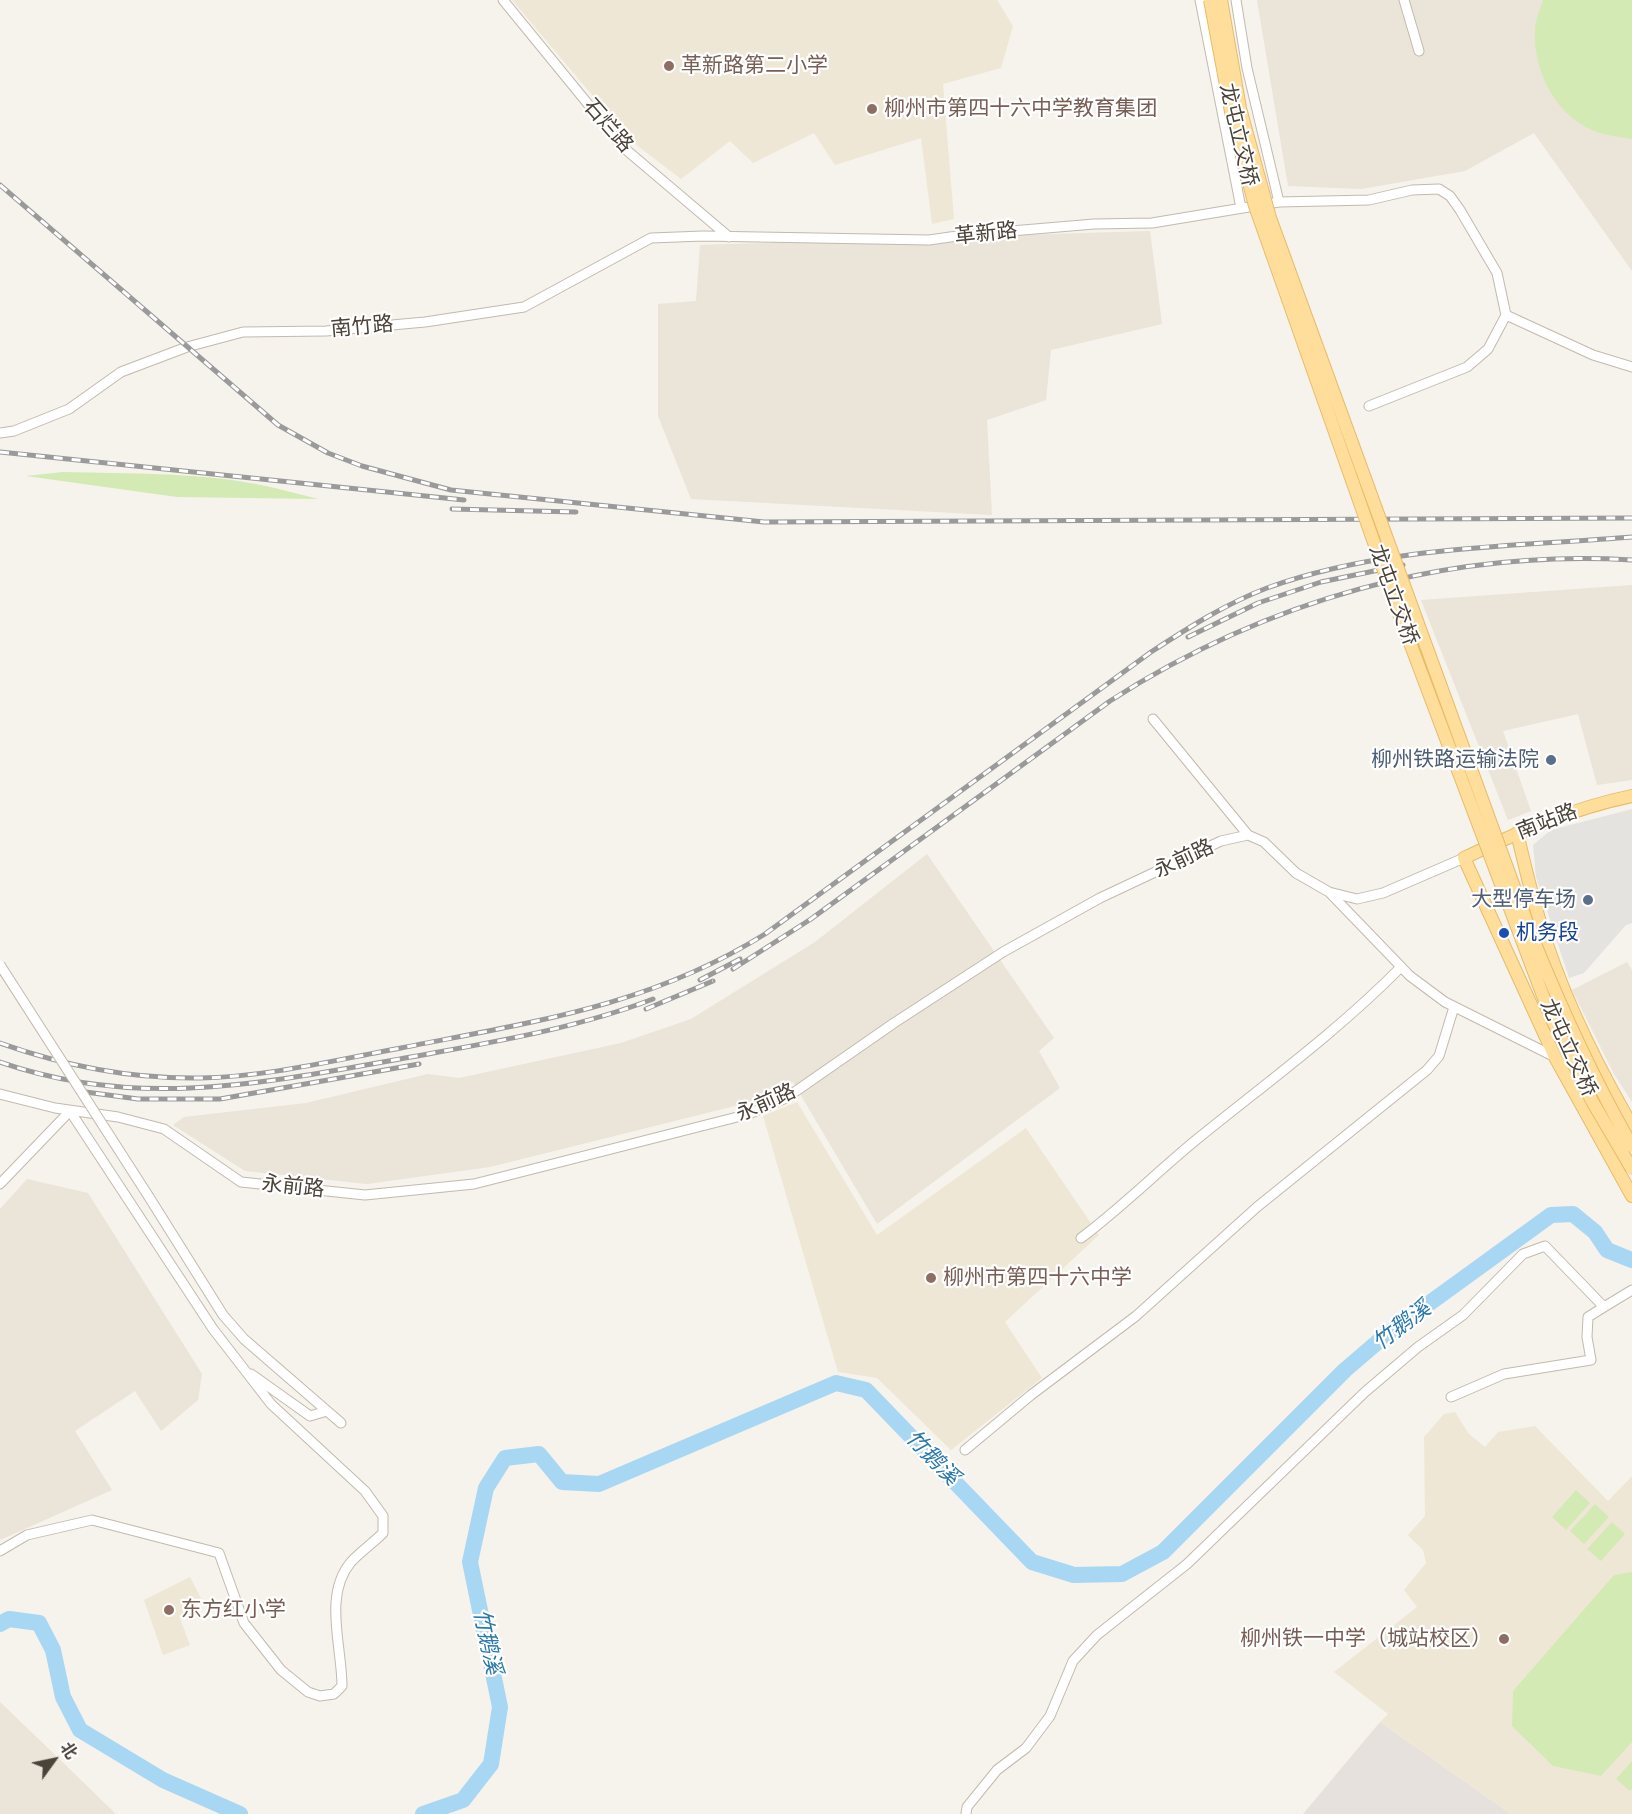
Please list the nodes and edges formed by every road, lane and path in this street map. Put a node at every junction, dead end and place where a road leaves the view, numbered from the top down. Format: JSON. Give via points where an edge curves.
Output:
{"nodes":[{"id":1,"x":503,"y":0,"type":"edge"},
{"id":2,"x":1200,"y":0,"type":"edge"},
{"id":3,"x":1210,"y":0,"type":"edge"},
{"id":4,"x":1221,"y":0,"type":"edge"},
{"id":5,"x":1236,"y":0,"type":"edge"},
{"id":6,"x":1404,"y":0,"type":"edge"},
{"id":7,"x":1419,"y":51,"type":"dead end"},
{"id":8,"x":1279,"y":202,"type":"junction"},
{"id":9,"x":1241,"y":208,"type":"junction"},
{"id":10,"x":729,"y":237,"type":"junction"},
{"id":11,"x":1506,"y":315,"type":"junction"},
{"id":12,"x":1632,"y":367,"type":"edge"},
{"id":13,"x":1369,"y":406,"type":"dead end"},
{"id":14,"x":0,"y":433,"type":"edge"},
{"id":15,"x":1153,"y":718,"type":"dead end"},
{"id":16,"x":1632,"y":795,"type":"edge"},
{"id":17,"x":1517,"y":833,"type":"junction"},
{"id":18,"x":1248,"y":834,"type":"junction"},
{"id":19,"x":1464,"y":858,"type":"junction"},
{"id":20,"x":1329,"y":892,"type":"junction"},
{"id":21,"x":0,"y":965,"type":"edge"},
{"id":22,"x":1401,"y":967,"type":"junction"},
{"id":23,"x":1454,"y":1007,"type":"junction"},
{"id":24,"x":1555,"y":1057,"type":"junction"},
{"id":25,"x":0,"y":1094,"type":"edge"},
{"id":26,"x":70,"y":1110,"type":"junction"},
{"id":27,"x":1632,"y":1126,"type":"edge"},
{"id":28,"x":1632,"y":1146,"type":"edge"},
{"id":29,"x":1632,"y":1169,"type":"edge"},
{"id":30,"x":0,"y":1184,"type":"edge"},
{"id":31,"x":1632,"y":1196,"type":"edge"},
{"id":32,"x":1081,"y":1238,"type":"dead end"},
{"id":33,"x":1632,"y":1290,"type":"edge"},
{"id":34,"x":1604,"y":1307,"type":"junction"},
{"id":35,"x":242,"y":1367,"type":"junction"},
{"id":36,"x":1451,"y":1397,"type":"dead end"},
{"id":37,"x":327,"y":1411,"type":"junction"},
{"id":38,"x":341,"y":1423,"type":"dead end"},
{"id":39,"x":965,"y":1450,"type":"dead end"},
{"id":40,"x":0,"y":1551,"type":"edge"},
{"id":41,"x":966,"y":1814,"type":"edge"}],
"edges":[{"from":1,"to":10,"type":"street","name":"石烂路","via":[[624,148]]},
{"from":2,"to":9,"type":"street"},
{"from":3,"to":29,"type":"main road","name":"龙屯立交桥","bridge":true,"via":[[1232,117],[1255,206],[1401,619],[1551,1017],[1592,1101]]},
{"from":4,"to":28,"type":"main road","name":"龙屯立交桥","bridge":true,"via":[[1240,108],[1278,241],[1533,939],[1603,1097]]},
{"from":5,"to":8,"type":"street"},
{"from":6,"to":7,"type":"street"},
{"from":8,"to":9,"type":"street","name":"革新路"},
{"from":8,"to":11,"type":"street","name":"革新路","via":[[1369,200],[1412,190],[1439,189],[1461,210],[1497,273]]},
{"from":9,"to":10,"type":"street","name":"革新路","via":[[1152,223],[1094,224],[929,240]]},
{"from":10,"to":14,"type":"street","name":"南竹路","via":[[651,238],[524,307],[326,331],[243,332],[187,347],[122,372],[69,409]]},
{"from":11,"to":12,"type":"street","via":[[1593,355]]},
{"from":11,"to":13,"type":"street","via":[[1488,349],[1467,368]]},
{"from":15,"to":18,"type":"street"},
{"from":16,"to":17,"type":"main road","name":"南站路","via":[[1595,803]]},
{"from":17,"to":19,"type":"main road","name":"南站路"},
{"from":17,"to":27,"type":"main road","via":[[1539,922],[1556,970],[1592,1054]]},
{"from":18,"to":20,"type":"street","via":[[1264,842],[1296,873]]},
{"from":18,"to":26,"type":"street","name":"永前路","via":[[1221,841],[1100,898],[1003,952],[786,1098],[749,1114],[474,1184],[365,1195],[241,1182],[164,1129]]},
{"from":19,"to":20,"type":"street","via":[[1383,893],[1357,899]]},
{"from":19,"to":24,"type":"main road"},
{"from":20,"to":22,"type":"street"},
{"from":21,"to":37,"type":"street","bridge":true,"via":[[223,1315],[244,1339]]},
{"from":22,"to":23,"type":"street"},
{"from":22,"to":32,"type":"street","via":[[1368,1001]]},
{"from":23,"to":24,"type":"street"},
{"from":23,"to":39,"type":"street","via":[[1440,1056],[1427,1070],[1257,1207],[1136,1316]]},
{"from":24,"to":31,"type":"main road"},
{"from":25,"to":26,"type":"street","name":"永前路"},
{"from":26,"to":30,"type":"street"},
{"from":26,"to":35,"type":"street"},
{"from":33,"to":34,"type":"street"},
{"from":34,"to":36,"type":"street","via":[[1588,1317],[1591,1360],[1504,1374]]},
{"from":34,"to":41,"type":"street","via":[[1545,1246],[1523,1254],[1463,1315],[1365,1392],[1187,1564],[1098,1635],[1073,1661],[1050,1716],[1026,1748],[997,1770],[967,1807]]},
{"from":35,"to":37,"type":"street","via":[[310,1416]]},
{"from":35,"to":40,"type":"street","via":[[271,1404],[365,1491],[383,1516],[383,1533],[350,1563],[338,1587],[335,1602],[342,1686],[334,1694],[320,1696],[308,1692],[281,1670],[244,1623],[219,1553],[92,1520],[27,1536]]},
{"from":37,"to":38,"type":"street"}]}
